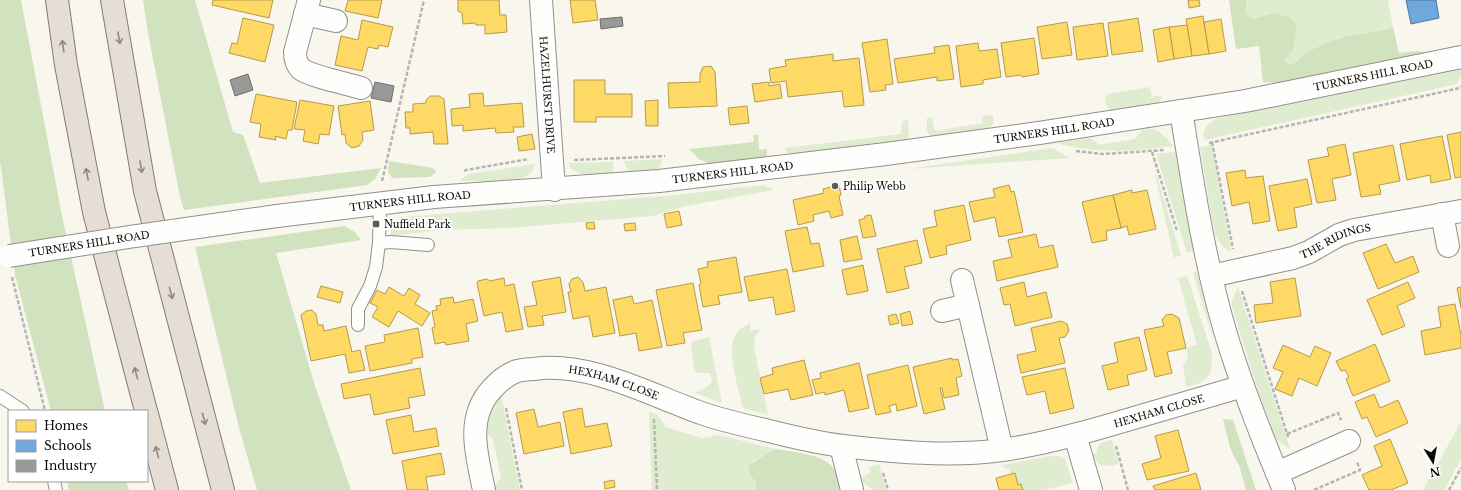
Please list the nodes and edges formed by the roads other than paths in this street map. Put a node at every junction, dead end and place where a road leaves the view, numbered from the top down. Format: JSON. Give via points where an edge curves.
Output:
{"nodes":[{"id":1,"x":57,"y":0,"type":"edge"},
{"id":2,"x":112,"y":0,"type":"edge"},
{"id":3,"x":541,"y":0,"type":"edge"},
{"id":4,"x":307,"y":7,"type":"edge"},
{"id":5,"x":336,"y":21,"type":"dead end"},
{"id":6,"x":1461,"y":57,"type":"edge"},
{"id":7,"x":361,"y":88,"type":"dead end"},
{"id":8,"x":1182,"y":111,"type":"junction"},
{"id":9,"x":554,"y":190,"type":"junction"},
{"id":10,"x":381,"y":194,"type":"junction"},
{"id":11,"x":1452,"y":212,"type":"edge"},
{"id":12,"x":379,"y":243,"type":"junction"},
{"id":13,"x":428,"y":245,"type":"dead end"},
{"id":14,"x":1448,"y":246,"type":"dead end"},
{"id":15,"x":4,"y":257,"type":"edge"},
{"id":16,"x":1211,"y":276,"type":"junction"},
{"id":17,"x":962,"y":280,"type":"dead end"},
{"id":18,"x":968,"y":305,"type":"junction"},
{"id":19,"x":942,"y":311,"type":"dead end"},
{"id":20,"x":358,"y":325,"type":"dead end"},
{"id":21,"x":1243,"y":386,"type":"junction"},
{"id":22,"x":0,"y":396,"type":"edge"},
{"id":23,"x":21,"y":410,"type":"edge"},
{"id":24,"x":146,"y":410,"type":"edge"},
{"id":25,"x":148,"y":418,"type":"edge"},
{"id":26,"x":1075,"y":435,"type":"junction"},
{"id":27,"x":1349,"y":441,"type":"dead end"},
{"id":28,"x":841,"y":446,"type":"junction"},
{"id":29,"x":1002,"y":450,"type":"junction"},
{"id":30,"x":1280,"y":481,"type":"edge"},
{"id":31,"x":167,"y":490,"type":"edge"},
{"id":32,"x":223,"y":490,"type":"edge"},
{"id":33,"x":484,"y":490,"type":"edge"},
{"id":34,"x":852,"y":490,"type":"edge"},
{"id":35,"x":1091,"y":490,"type":"edge"}],
"edges":[{"from":24,"to":1,"type":"highway","one_way":true,"via":[[94,212],[66,65]]},
{"from":2,"to":32,"type":"highway","one_way":true,"via":[[145,191]]},
{"from":3,"to":9,"type":"street","name":"HAZELHURST DRIVE"},
{"from":4,"to":5,"type":"street"},
{"from":4,"to":7,"type":"street","via":[[295,52],[301,68],[309,73]]},
{"from":6,"to":8,"type":"street","name":"TURNERS HILL ROAD","via":[[1281,94]]},
{"from":8,"to":9,"type":"street","name":"TURNERS HILL ROAD","via":[[746,172]]},
{"from":8,"to":16,"type":"street"},
{"from":9,"to":10,"type":"street","name":"TURNERS HILL ROAD","via":[[434,197]]},
{"from":10,"to":12,"type":"lane"},
{"from":10,"to":15,"type":"street","name":"TURNERS HILL ROAD","bridge":true,"via":[[276,216]]},
{"from":11,"to":14,"type":"street"},
{"from":11,"to":16,"type":"street","name":"THE RIDINGS","via":[[1354,230],[1293,258]]},
{"from":12,"to":13,"type":"lane"},
{"from":12,"to":20,"type":"lane","via":[[370,286],[358,309]]},
{"from":16,"to":21,"type":"street"},
{"from":17,"to":18,"type":"street"},
{"from":18,"to":19,"type":"street"},
{"from":18,"to":29,"type":"street"},
{"from":21,"to":26,"type":"street","name":"HEXHAM CLOSE"},
{"from":21,"to":30,"type":"street"},
{"from":22,"to":23,"type":"lane"},
{"from":31,"to":25,"type":"highway","one_way":true},
{"from":26,"to":29,"type":"street","name":"HEXHAM CLOSE"},
{"from":26,"to":35,"type":"street"},
{"from":27,"to":30,"type":"street","via":[[1298,464]]},
{"from":28,"to":29,"type":"street","name":"HEXHAM CLOSE","via":[[936,453]]},
{"from":28,"to":33,"type":"street","name":"HEXHAM CLOSE","via":[[796,438],[705,414],[592,374],[566,368],[517,371],[500,379],[484,397],[476,415],[476,449]]},
{"from":28,"to":34,"type":"street"}]}
